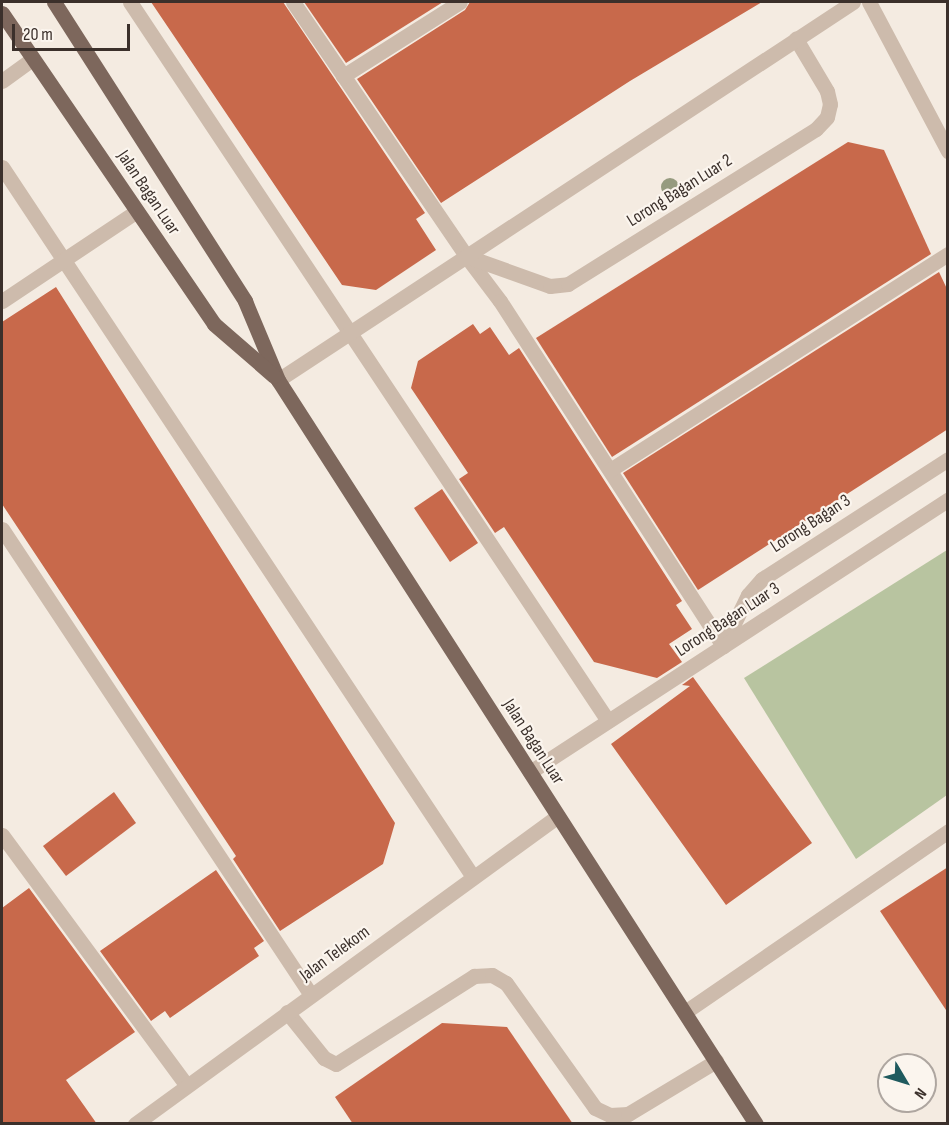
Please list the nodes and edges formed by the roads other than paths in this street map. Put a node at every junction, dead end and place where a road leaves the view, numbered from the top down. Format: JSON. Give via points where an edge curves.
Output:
{"nodes":[{"id":1,"x":54,"y":2,"type":"edge"},
{"id":2,"x":130,"y":2,"type":"edge"},
{"id":3,"x":293,"y":2,"type":"edge"},
{"id":4,"x":460,"y":2,"type":"edge"},
{"id":5,"x":853,"y":2,"type":"edge"},
{"id":6,"x":869,"y":2,"type":"edge"},
{"id":7,"x":2,"y":14,"type":"edge"},
{"id":8,"x":796,"y":39,"type":"junction"},
{"id":9,"x":32,"y":59,"type":"junction"},
{"id":10,"x":343,"y":76,"type":"junction"},
{"id":11,"x":2,"y":81,"type":"edge"},
{"id":12,"x":946,"y":143,"type":"edge"},
{"id":13,"x":2,"y":167,"type":"edge"},
{"id":14,"x":137,"y":211,"type":"junction"},
{"id":15,"x":948,"y":254,"type":"edge"},
{"id":16,"x":466,"y":256,"type":"junction"},
{"id":17,"x":63,"y":260,"type":"junction"},
{"id":18,"x":2,"y":301,"type":"edge"},
{"id":19,"x":351,"y":333,"type":"junction"},
{"id":20,"x":278,"y":380,"type":"junction"},
{"id":21,"x":948,"y":459,"type":"edge"},
{"id":22,"x":610,"y":470,"type":"junction"},
{"id":23,"x":948,"y":500,"type":"edge"},
{"id":24,"x":2,"y":529,"type":"edge"},
{"id":25,"x":723,"y":646,"type":"junction"},
{"id":26,"x":608,"y":721,"type":"junction"},
{"id":27,"x":530,"y":772,"type":"junction"},
{"id":28,"x":558,"y":816,"type":"junction"},
{"id":29,"x":948,"y":831,"type":"edge"},
{"id":30,"x":2,"y":835,"type":"edge"},
{"id":31,"x":473,"y":877,"type":"junction"},
{"id":32,"x":311,"y":995,"type":"junction"},
{"id":33,"x":287,"y":1012,"type":"junction"},
{"id":34,"x":685,"y":1012,"type":"junction"},
{"id":35,"x":716,"y":1061,"type":"junction"},
{"id":36,"x":186,"y":1085,"type":"junction"},
{"id":37,"x":135,"y":1124,"type":"edge"},
{"id":38,"x":756,"y":1124,"type":"edge"}],
"edges":[{"from":1,"to":20,"type":"main road","name":"Jalan Bagan Luar","via":[[245,301]]},
{"from":2,"to":19,"type":"street"},
{"from":3,"to":10,"type":"street"},
{"from":4,"to":10,"type":"street"},
{"from":5,"to":8,"type":"street"},
{"from":6,"to":12,"type":"street"},
{"from":7,"to":9,"type":"main road","name":"Jalan Bagan Luar"},
{"from":8,"to":16,"type":"street"},
{"from":8,"to":16,"type":"street","name":"Lorong Bagan Luar 2","via":[[827,91],[830,104],[827,117],[816,129],[568,284],[550,286]]},
{"from":9,"to":11,"type":"street"},
{"from":9,"to":14,"type":"main road","name":"Jalan Bagan Luar"},
{"from":10,"to":16,"type":"street"},
{"from":13,"to":17,"type":"street"},
{"from":14,"to":17,"type":"street"},
{"from":14,"to":20,"type":"main road","name":"Jalan Bagan Luar","via":[[214,324]]},
{"from":15,"to":22,"type":"street"},
{"from":16,"to":19,"type":"street"},
{"from":16,"to":22,"type":"street","via":[[500,300]]},
{"from":17,"to":18,"type":"street"},
{"from":17,"to":31,"type":"street"},
{"from":19,"to":20,"type":"street"},
{"from":19,"to":26,"type":"street"},
{"from":20,"to":27,"type":"main road","name":"Jalan Bagan Luar"},
{"from":21,"to":25,"type":"street","name":"Lorong Bagan 3","via":[[762,579],[748,595]]},
{"from":22,"to":25,"type":"street"},
{"from":23,"to":25,"type":"street","name":"Lorong Bagan Luar 3"},
{"from":24,"to":32,"type":"street"},
{"from":25,"to":26,"type":"street","name":"Lorong Bagan Luar 3"},
{"from":26,"to":27,"type":"street","name":"Lorong Bagan Luar 3"},
{"from":27,"to":28,"type":"main road","name":"Jalan Bagan Luar"},
{"from":28,"to":31,"type":"street","name":"Jalan Telekom"},
{"from":28,"to":34,"type":"main road","name":"Jalan Bagan Luar"},
{"from":29,"to":34,"type":"street"},
{"from":30,"to":36,"type":"street"},
{"from":31,"to":32,"type":"street","name":"Jalan Telekom"},
{"from":32,"to":33,"type":"street","name":"Jalan Telekom"},
{"from":33,"to":35,"type":"street","via":[[324,1058],[336,1065],[474,976],[492,975],[506,983],[595,1108],[610,1115],[628,1114]]},
{"from":33,"to":36,"type":"street","name":"Jalan Telekom"},
{"from":34,"to":35,"type":"main road","name":"Jalan Bagan Luar"},
{"from":35,"to":38,"type":"main road","name":"Jalan Bagan Luar"},
{"from":36,"to":37,"type":"street","name":"Jalan Telekom"}]}
